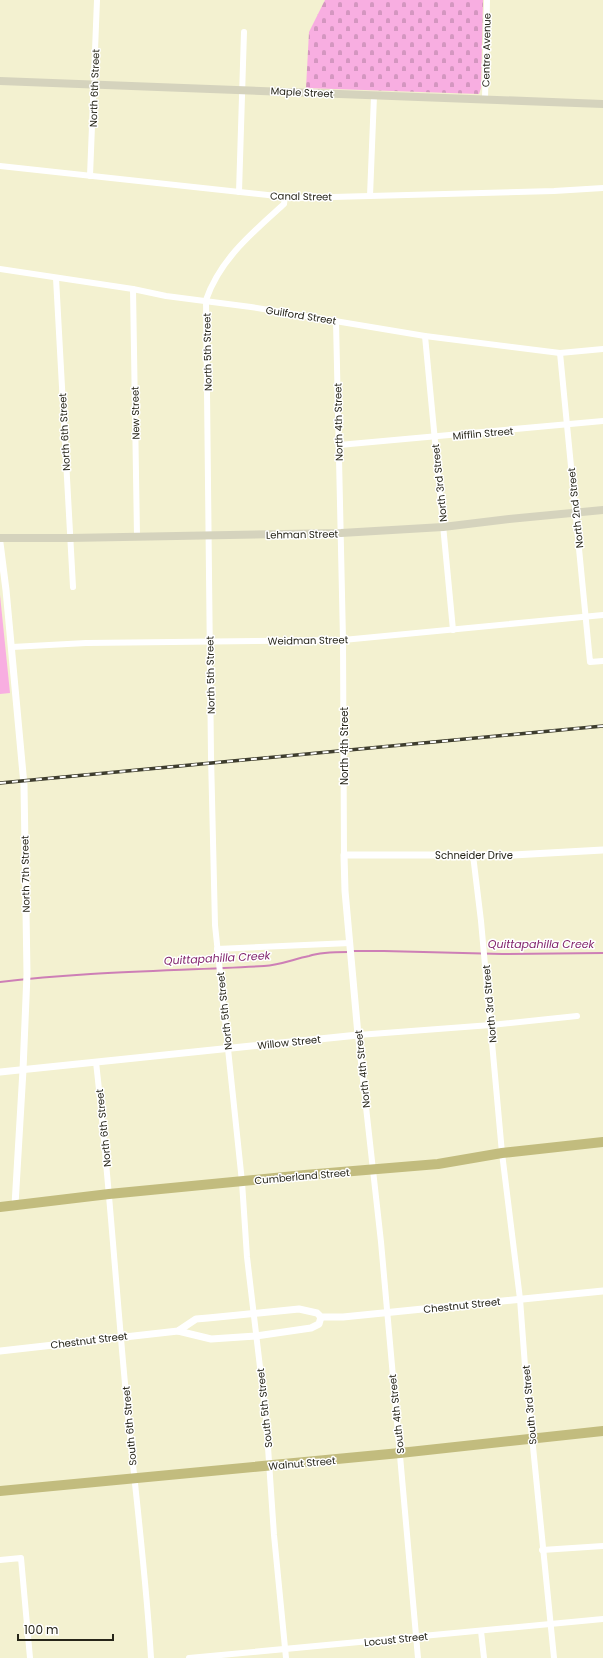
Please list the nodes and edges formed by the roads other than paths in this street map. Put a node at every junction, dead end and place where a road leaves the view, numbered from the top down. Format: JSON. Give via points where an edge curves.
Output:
{"nodes":[{"id":1,"x":97,"y":0,"type":"edge"},
{"id":2,"x":487,"y":0,"type":"edge"},
{"id":3,"x":244,"y":32,"type":"dead end"},
{"id":4,"x":0,"y":81,"type":"edge"},
{"id":5,"x":94,"y":84,"type":"junction"},
{"id":6,"x":242,"y":90,"type":"junction"},
{"id":7,"x":374,"y":96,"type":"junction"},
{"id":8,"x":485,"y":100,"type":"junction"},
{"id":9,"x":603,"y":104,"type":"edge"},
{"id":10,"x":0,"y":166,"type":"edge"},
{"id":11,"x":90,"y":176,"type":"junction"},
{"id":12,"x":603,"y":188,"type":"edge"},
{"id":13,"x":239,"y":192,"type":"junction"},
{"id":14,"x":370,"y":196,"type":"junction"},
{"id":15,"x":285,"y":197,"type":"junction"},
{"id":16,"x":0,"y":268,"type":"edge"},
{"id":17,"x":56,"y":278,"type":"junction"},
{"id":18,"x":133,"y":289,"type":"junction"},
{"id":19,"x":206,"y":300,"type":"junction"},
{"id":20,"x":336,"y":321,"type":"junction"},
{"id":21,"x":425,"y":336,"type":"junction"},
{"id":22,"x":603,"y":349,"type":"edge"},
{"id":23,"x":560,"y":354,"type":"junction"},
{"id":24,"x":603,"y":421,"type":"edge"},
{"id":25,"x":567,"y":425,"type":"junction"},
{"id":26,"x":435,"y":437,"type":"junction"},
{"id":27,"x":339,"y":445,"type":"junction"},
{"id":28,"x":603,"y":510,"type":"edge"},
{"id":29,"x":575,"y":513,"type":"junction"},
{"id":30,"x":443,"y":526,"type":"junction"},
{"id":31,"x":341,"y":533,"type":"junction"},
{"id":32,"x":209,"y":535,"type":"junction"},
{"id":33,"x":137,"y":536,"type":"junction"},
{"id":34,"x":0,"y":538,"type":"edge"},
{"id":35,"x":70,"y":538,"type":"junction"},
{"id":36,"x":0,"y":543,"type":"edge"},
{"id":37,"x":73,"y":587,"type":"dead end"},
{"id":38,"x":603,"y":616,"type":"edge"},
{"id":39,"x":585,"y":617,"type":"junction"},
{"id":40,"x":454,"y":630,"type":"junction"},
{"id":41,"x":343,"y":640,"type":"junction"},
{"id":42,"x":210,"y":642,"type":"junction"},
{"id":43,"x":12,"y":647,"type":"junction"},
{"id":44,"x":603,"y":661,"type":"edge"},
{"id":45,"x":603,"y":850,"type":"edge"},
{"id":46,"x":344,"y":855,"type":"junction"},
{"id":47,"x":473,"y":855,"type":"junction"},
{"id":48,"x":217,"y":949,"type":"junction"},
{"id":49,"x":350,"y":949,"type":"junction"},
{"id":50,"x":577,"y":1016,"type":"dead end"},
{"id":51,"x":491,"y":1025,"type":"junction"},
{"id":52,"x":358,"y":1035,"type":"junction"},
{"id":53,"x":228,"y":1049,"type":"junction"},
{"id":54,"x":96,"y":1062,"type":"junction"},
{"id":55,"x":24,"y":1070,"type":"junction"},
{"id":56,"x":0,"y":1072,"type":"edge"},
{"id":57,"x":603,"y":1142,"type":"edge"},
{"id":58,"x":502,"y":1153,"type":"junction"},
{"id":59,"x":372,"y":1170,"type":"junction"},
{"id":60,"x":242,"y":1182,"type":"junction"},
{"id":61,"x":109,"y":1194,"type":"junction"},
{"id":62,"x":15,"y":1205,"type":"junction"},
{"id":63,"x":0,"y":1207,"type":"edge"},
{"id":64,"x":603,"y":1291,"type":"edge"},
{"id":65,"x":520,"y":1299,"type":"junction"},
{"id":66,"x":387,"y":1312,"type":"junction"},
{"id":67,"x":254,"y":1314,"type":"junction"},
{"id":68,"x":322,"y":1317,"type":"junction"},
{"id":69,"x":178,"y":1331,"type":"junction"},
{"id":70,"x":121,"y":1336,"type":"junction"},
{"id":71,"x":256,"y":1336,"type":"junction"},
{"id":72,"x":0,"y":1350,"type":"edge"},
{"id":73,"x":603,"y":1431,"type":"edge"},
{"id":74,"x":532,"y":1439,"type":"junction"},
{"id":75,"x":400,"y":1453,"type":"junction"},
{"id":76,"x":270,"y":1466,"type":"junction"},
{"id":77,"x":134,"y":1479,"type":"junction"},
{"id":78,"x":0,"y":1491,"type":"edge"},
{"id":79,"x":603,"y":1546,"type":"edge"},
{"id":80,"x":542,"y":1550,"type":"junction"},
{"id":81,"x":0,"y":1560,"type":"edge"},
{"id":82,"x":603,"y":1619,"type":"edge"},
{"id":83,"x":550,"y":1624,"type":"junction"},
{"id":84,"x":481,"y":1631,"type":"junction"},
{"id":85,"x":416,"y":1637,"type":"junction"},
{"id":86,"x":285,"y":1650,"type":"junction"},
{"id":87,"x":30,"y":1658,"type":"edge"},
{"id":88,"x":151,"y":1658,"type":"edge"},
{"id":89,"x":189,"y":1658,"type":"edge"},
{"id":90,"x":286,"y":1658,"type":"edge"},
{"id":91,"x":418,"y":1658,"type":"edge"},
{"id":92,"x":484,"y":1658,"type":"edge"},
{"id":93,"x":554,"y":1658,"type":"edge"}],
"edges":[{"from":1,"to":5,"type":"street","name":"North 6th Street"},
{"from":2,"to":8,"type":"street","name":"Centre Avenue"},
{"from":3,"to":6,"type":"street"},
{"from":4,"to":5,"type":"main road","name":"Maple Street"},
{"from":5,"to":6,"type":"main road","name":"Maple Street"},
{"from":5,"to":11,"type":"street","name":"North 6th Street"},
{"from":6,"to":7,"type":"main road","name":"Maple Street"},
{"from":6,"to":13,"type":"street"},
{"from":7,"to":8,"type":"main road","name":"Maple Street"},
{"from":7,"to":14,"type":"street"},
{"from":8,"to":9,"type":"main road","name":"Maple Street"},
{"from":10,"to":11,"type":"street","name":"Canal Street"},
{"from":11,"to":13,"type":"street","name":"Canal Street"},
{"from":12,"to":14,"type":"street","name":"Canal Street","via":[[554,192]]},
{"from":13,"to":15,"type":"street","name":"Canal Street"},
{"from":14,"to":15,"type":"street","name":"Canal Street"},
{"from":15,"to":19,"type":"street","name":"North 5th Street","via":[[284,204],[246,239],[223,266]]},
{"from":16,"to":17,"type":"street","name":"Guilford Street"},
{"from":17,"to":18,"type":"street","name":"Guilford Street"},
{"from":17,"to":35,"type":"street","name":"North 6th Street"},
{"from":18,"to":19,"type":"street","name":"Guilford Street","via":[[166,296]]},
{"from":18,"to":33,"type":"street","name":"New Street"},
{"from":19,"to":20,"type":"street","name":"Guilford Street"},
{"from":19,"to":32,"type":"street","name":"North 5th Street"},
{"from":20,"to":21,"type":"street","name":"Guilford Street"},
{"from":20,"to":27,"type":"street","name":"North 4th Street"},
{"from":21,"to":23,"type":"street","name":"Guilford Street"},
{"from":21,"to":26,"type":"street","name":"North 3rd Street"},
{"from":22,"to":23,"type":"street","name":"Guilford Street"},
{"from":23,"to":25,"type":"street","name":"North 2nd Street"},
{"from":24,"to":25,"type":"street","name":"Mifflin Street"},
{"from":25,"to":26,"type":"street","name":"Mifflin Street"},
{"from":25,"to":29,"type":"street","name":"North 2nd Street"},
{"from":26,"to":27,"type":"street","name":"Mifflin Street"},
{"from":26,"to":30,"type":"street","name":"North 3rd Street"},
{"from":27,"to":31,"type":"street","name":"North 4th Street"},
{"from":28,"to":29,"type":"main road","name":"Lehman Street"},
{"from":29,"to":30,"type":"main road","name":"Lehman Street"},
{"from":29,"to":39,"type":"street","name":"North 2nd Street"},
{"from":30,"to":31,"type":"main road","name":"Lehman Street"},
{"from":30,"to":40,"type":"street","name":"North 3rd Street"},
{"from":31,"to":32,"type":"main road","name":"Lehman Street"},
{"from":31,"to":41,"type":"street","name":"North 4th Street"},
{"from":32,"to":33,"type":"main road","name":"Lehman Street"},
{"from":32,"to":42,"type":"street","name":"North 5th Street"},
{"from":33,"to":35,"type":"main road","name":"Lehman Street"},
{"from":34,"to":35,"type":"main road","name":"Lehman Street"},
{"from":35,"to":37,"type":"street","name":"North 6th Street"},
{"from":36,"to":43,"type":"street","name":"North 7th Street"},
{"from":38,"to":39,"type":"street","name":"Weidman Street"},
{"from":39,"to":40,"type":"street","name":"Weidman Street"},
{"from":39,"to":44,"type":"street","name":"North 2nd Street","via":[[590,662]]},
{"from":40,"to":41,"type":"street","name":"Weidman Street"},
{"from":41,"to":42,"type":"street","name":"Weidman Street"},
{"from":41,"to":46,"type":"street","name":"North 4th Street"},
{"from":42,"to":43,"type":"street","name":"Weidman Street","via":[[86,643]]},
{"from":42,"to":48,"type":"street","name":"North 5th Street"},
{"from":43,"to":55,"type":"street","name":"North 7th Street","via":[[24,785],[27,974]]},
{"from":45,"to":47,"type":"street","name":"Schneider Drive"},
{"from":46,"to":47,"type":"street","name":"Schneider Drive"},
{"from":46,"to":49,"type":"street","name":"North 4th Street"},
{"from":47,"to":51,"type":"street","name":"North 3rd Street"},
{"from":48,"to":49,"type":"street"},
{"from":48,"to":53,"type":"street","name":"North 5th Street"},
{"from":49,"to":52,"type":"street","name":"North 4th Street"},
{"from":50,"to":51,"type":"street","name":"Willow Street"},
{"from":51,"to":52,"type":"street","name":"Willow Street"},
{"from":51,"to":58,"type":"street","name":"North 3rd Street"},
{"from":52,"to":53,"type":"street","name":"Willow Street"},
{"from":52,"to":59,"type":"street","name":"North 4th Street"},
{"from":53,"to":54,"type":"street","name":"Willow Street"},
{"from":53,"to":60,"type":"street","name":"North 5th Street"},
{"from":54,"to":55,"type":"street","name":"Willow Street"},
{"from":54,"to":61,"type":"street","name":"North 6th Street"},
{"from":55,"to":56,"type":"street","name":"Willow Street"},
{"from":55,"to":62,"type":"street","name":"North 7th Street"},
{"from":57,"to":58,"type":"highway","name":"Cumberland Street"},
{"from":58,"to":59,"type":"highway","name":"Cumberland Street","via":[[438,1164]]},
{"from":58,"to":65,"type":"street","name":"South 3rd Street"},
{"from":59,"to":60,"type":"highway","name":"Cumberland Street"},
{"from":59,"to":66,"type":"street","name":"South 4th Street"},
{"from":60,"to":61,"type":"highway","name":"Cumberland Street"},
{"from":60,"to":67,"type":"street","name":"South 5th Street"},
{"from":61,"to":62,"type":"highway","name":"Cumberland Street"},
{"from":61,"to":70,"type":"street","name":"South 6th Street"},
{"from":62,"to":63,"type":"highway","name":"Cumberland Street"},
{"from":64,"to":65,"type":"street","name":"Chestnut Street"},
{"from":65,"to":66,"type":"street","name":"Chestnut Street"},
{"from":65,"to":74,"type":"street","name":"South 3rd Street"},
{"from":66,"to":68,"type":"street","name":"Chestnut Street"},
{"from":66,"to":75,"type":"street","name":"South 4th Street"},
{"from":67,"to":68,"type":"street","name":"Chestnut Street","via":[[299,1309],[317,1313]]},
{"from":67,"to":69,"type":"street","name":"Chestnut Street","via":[[196,1319]]},
{"from":67,"to":71,"type":"street","name":"South 5th Street"},
{"from":68,"to":71,"type":"street","name":"Chestnut Street","via":[[319,1324],[311,1328]]},
{"from":69,"to":70,"type":"street","name":"Chestnut Street"},
{"from":69,"to":71,"type":"street","name":"Chestnut Street","via":[[211,1339]]},
{"from":70,"to":72,"type":"street","name":"Chestnut Street"},
{"from":70,"to":77,"type":"street","name":"South 6th Street"},
{"from":71,"to":76,"type":"street","name":"South 5th Street"},
{"from":73,"to":74,"type":"highway","name":"Walnut Street"},
{"from":74,"to":75,"type":"highway","name":"Walnut Street"},
{"from":74,"to":80,"type":"street","name":"South 3rd Street"},
{"from":75,"to":76,"type":"highway","name":"Walnut Street"},
{"from":75,"to":85,"type":"street","name":"South 4th Street"},
{"from":76,"to":77,"type":"highway","name":"Walnut Street"},
{"from":76,"to":86,"type":"street","name":"South 5th Street"},
{"from":77,"to":78,"type":"highway","name":"Walnut Street"},
{"from":77,"to":88,"type":"street","name":"South 6th Street"},
{"from":79,"to":80,"type":"street"},
{"from":80,"to":83,"type":"street","name":"South 3rd Street"},
{"from":81,"to":87,"type":"street","via":[[21,1558]]},
{"from":82,"to":83,"type":"street","name":"Locust Street"},
{"from":83,"to":84,"type":"street","name":"Locust Street"},
{"from":83,"to":93,"type":"street","name":"South 3rd Street"},
{"from":84,"to":85,"type":"street","name":"Locust Street"},
{"from":84,"to":92,"type":"street"},
{"from":85,"to":86,"type":"street","name":"Locust Street"},
{"from":85,"to":91,"type":"street","name":"South 4th Street"},
{"from":86,"to":89,"type":"street","name":"Locust Street"},
{"from":86,"to":90,"type":"street","name":"South 5th Street"}]}
